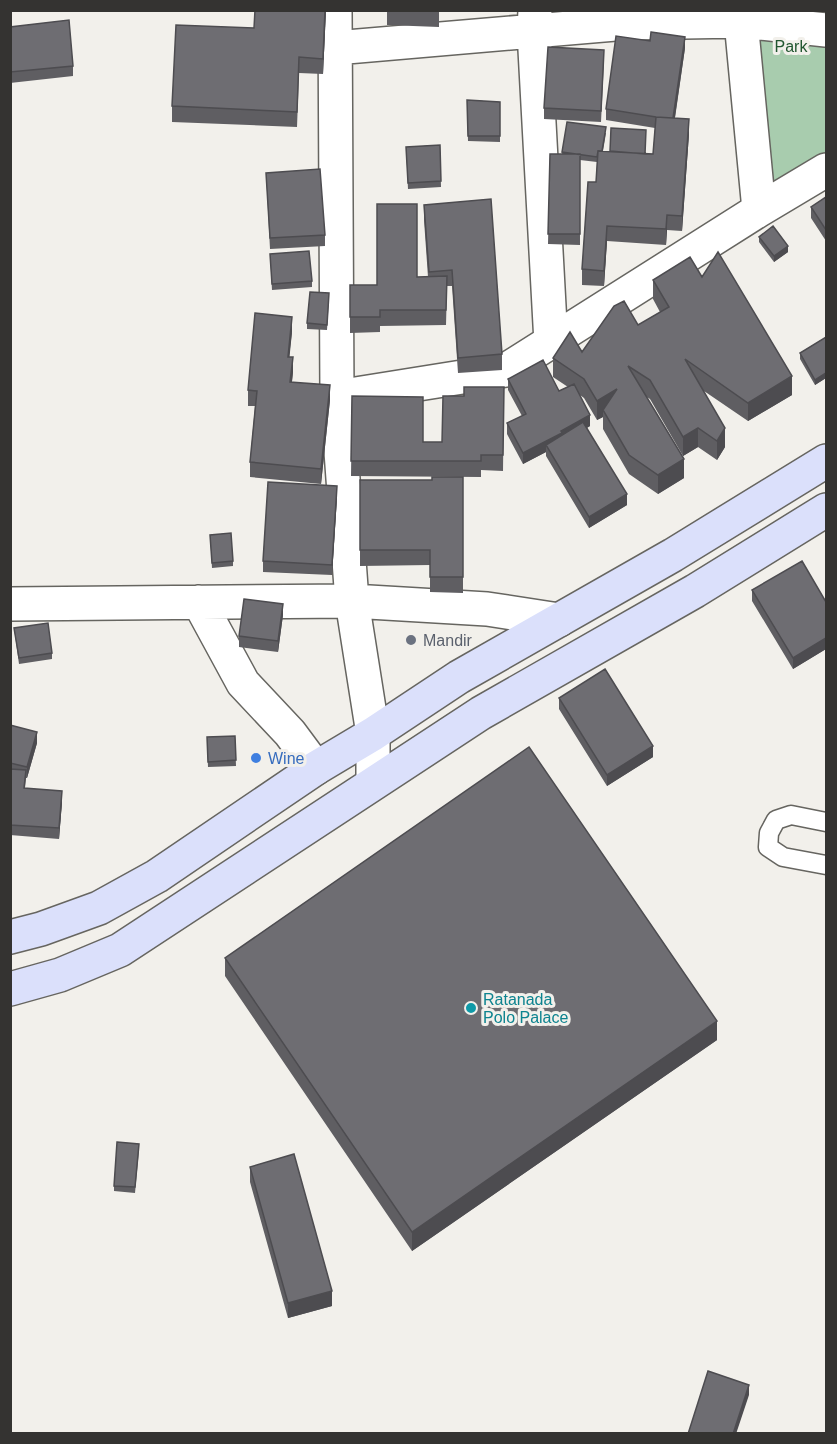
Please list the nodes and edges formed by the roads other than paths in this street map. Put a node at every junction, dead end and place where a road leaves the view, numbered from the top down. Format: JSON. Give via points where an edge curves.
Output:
{"nodes":[{"id":1,"x":335,"y":10,"type":"edge"},
{"id":2,"x":628,"y":17,"type":"edge"},
{"id":3,"x":535,"y":21,"type":"edge"},
{"id":4,"x":741,"y":21,"type":"junction"},
{"id":5,"x":826,"y":30,"type":"edge"},
{"id":6,"x":335,"y":48,"type":"junction"},
{"id":7,"x":826,"y":170,"type":"edge"},
{"id":8,"x":759,"y":210,"type":"junction"},
{"id":9,"x":551,"y":343,"type":"junction"},
{"id":10,"x":337,"y":397,"type":"junction"},
{"id":11,"x":826,"y":461,"type":"edge"},
{"id":12,"x":826,"y":510,"type":"edge"},
{"id":13,"x":352,"y":601,"type":"junction"},
{"id":14,"x":199,"y":602,"type":"junction"},
{"id":15,"x":10,"y":604,"type":"edge"},
{"id":16,"x":559,"y":620,"type":"junction"},
{"id":17,"x":373,"y":734,"type":"junction"},
{"id":18,"x":316,"y":768,"type":"junction"},
{"id":19,"x":374,"y":783,"type":"junction"},
{"id":20,"x":826,"y":822,"type":"edge"},
{"id":21,"x":826,"y":865,"type":"edge"},
{"id":22,"x":10,"y":937,"type":"edge"},
{"id":23,"x":10,"y":989,"type":"edge"}],
"edges":[{"from":1,"to":6,"type":"street"},
{"from":2,"to":3,"type":"street"},
{"from":2,"to":4,"type":"street"},
{"from":3,"to":6,"type":"street"},
{"from":3,"to":9,"type":"street"},
{"from":4,"to":5,"type":"street"},
{"from":4,"to":8,"type":"street"},
{"from":6,"to":10,"type":"street"},
{"from":7,"to":8,"type":"street"},
{"from":8,"to":9,"type":"street"},
{"from":9,"to":10,"type":"street","via":[[506,370]]},
{"from":10,"to":13,"type":"street"},
{"from":11,"to":16,"type":"street"},
{"from":12,"to":19,"type":"street","via":[[695,591],[481,713]]},
{"from":13,"to":14,"type":"street"},
{"from":13,"to":16,"type":"street","via":[[487,609]]},
{"from":13,"to":17,"type":"street"},
{"from":14,"to":15,"type":"street"},
{"from":14,"to":18,"type":"street","via":[[243,683],[290,733]]},
{"from":16,"to":17,"type":"street","via":[[459,677]]},
{"from":17,"to":18,"type":"street"},
{"from":17,"to":19,"type":"street"},
{"from":18,"to":22,"type":"street","via":[[157,876],[118,898],[41,929]]},
{"from":19,"to":23,"type":"street","via":[[120,950],[60,975]]},
{"from":20,"to":21,"type":"lane","via":[[791,815],[776,820],[769,833],[768,847],[783,857]]}]}
